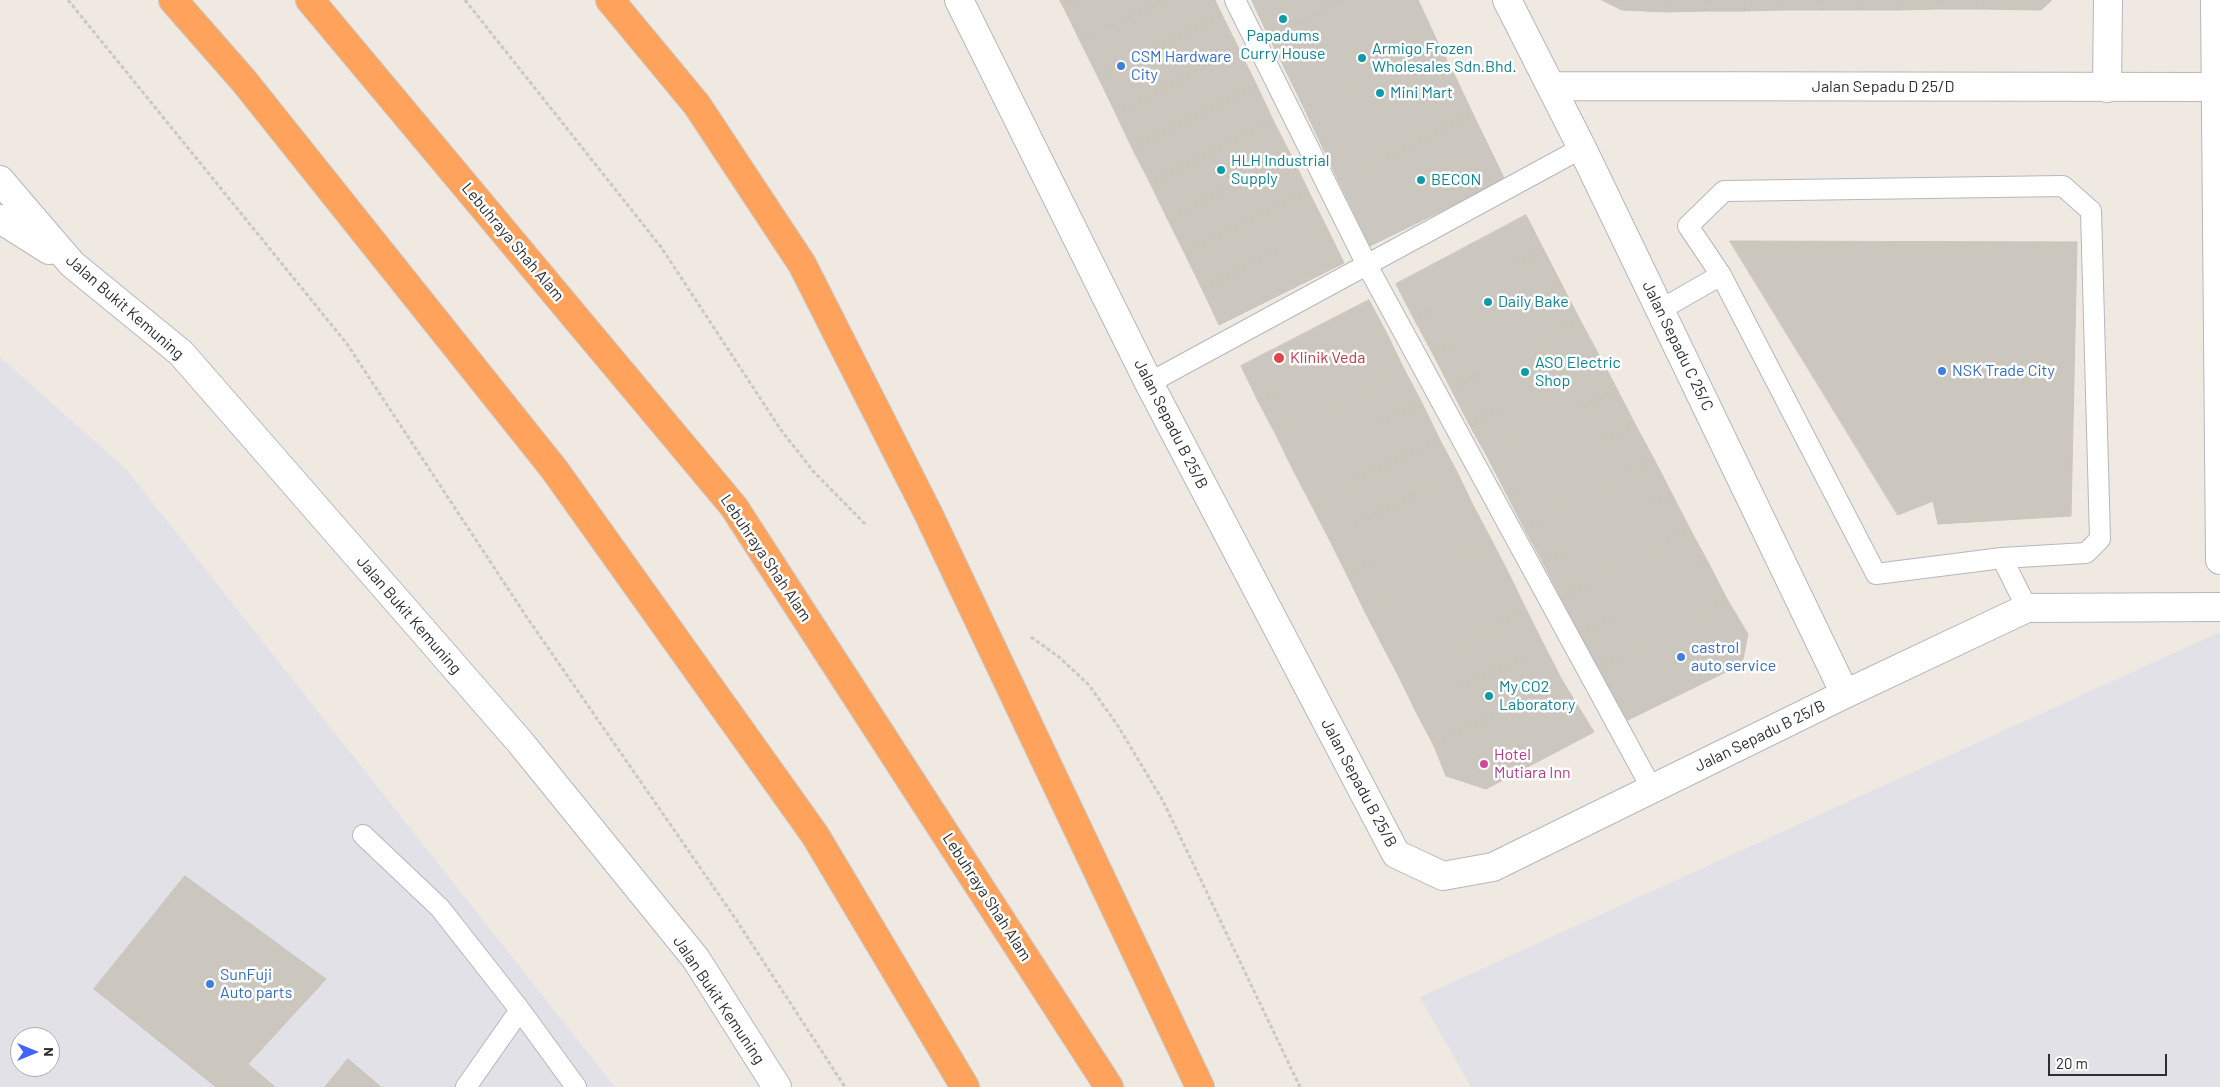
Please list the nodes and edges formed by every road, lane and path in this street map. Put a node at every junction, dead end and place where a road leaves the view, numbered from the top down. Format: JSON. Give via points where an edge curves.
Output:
{"nodes":[{"id":1,"x":173,"y":0,"type":"edge"},
{"id":2,"x":465,"y":0,"type":"edge"},
{"id":3,"x":610,"y":0,"type":"edge"},
{"id":4,"x":959,"y":0,"type":"edge"},
{"id":5,"x":1235,"y":0,"type":"edge"},
{"id":6,"x":1507,"y":0,"type":"edge"},
{"id":7,"x":2108,"y":0,"type":"edge"},
{"id":8,"x":2215,"y":0,"type":"edge"},
{"id":9,"x":68,"y":1,"type":"edge"},
{"id":10,"x":313,"y":3,"type":"edge"},
{"id":11,"x":1552,"y":86,"type":"junction"},
{"id":12,"x":2215,"y":87,"type":"junction"},
{"id":13,"x":2107,"y":88,"type":"junction"},
{"id":14,"x":1582,"y":148,"type":"junction"},
{"id":15,"x":0,"y":180,"type":"edge"},
{"id":16,"x":0,"y":219,"type":"edge"},
{"id":17,"x":72,"y":264,"type":"junction"},
{"id":18,"x":1367,"y":265,"type":"junction"},
{"id":19,"x":1720,"y":275,"type":"junction"},
{"id":20,"x":1660,"y":310,"type":"junction"},
{"id":21,"x":1149,"y":383,"type":"junction"},
{"id":22,"x":2219,"y":428,"type":"edge"},
{"id":23,"x":867,"y":526,"type":"dead end"},
{"id":24,"x":2002,"y":558,"type":"junction"},
{"id":25,"x":2220,"y":560,"type":"edge"},
{"id":26,"x":2220,"y":607,"type":"edge"},
{"id":27,"x":2027,"y":608,"type":"junction"},
{"id":28,"x":1031,"y":637,"type":"dead end"},
{"id":29,"x":1845,"y":694,"type":"junction"},
{"id":30,"x":1652,"y":789,"type":"junction"},
{"id":31,"x":363,"y":835,"type":"dead end"},
{"id":32,"x":520,"y":1010,"type":"junction"},
{"id":33,"x":466,"y":1087,"type":"edge"},
{"id":34,"x":576,"y":1087,"type":"edge"},
{"id":35,"x":777,"y":1087,"type":"edge"},
{"id":36,"x":845,"y":1087,"type":"edge"},
{"id":37,"x":965,"y":1087,"type":"edge"},
{"id":38,"x":1109,"y":1087,"type":"edge"},
{"id":39,"x":1200,"y":1087,"type":"edge"},
{"id":40,"x":1300,"y":1087,"type":"edge"}],
"edges":[{"from":1,"to":37,"type":"highway","via":[[244,82],[554,469],[815,836]]},
{"from":2,"to":23,"type":"path","via":[[661,247],[781,430]]},
{"from":3,"to":39,"type":"highway","via":[[697,105],[802,264],[928,513]]},
{"from":4,"to":21,"type":"street","name":"Jalan Sepadu B 25/B"},
{"from":5,"to":18,"type":"lane"},
{"from":6,"to":11,"type":"street","name":"Jalan Sepadu C 25/C"},
{"from":7,"to":13,"type":"street"},
{"from":8,"to":12,"type":"street"},
{"from":9,"to":36,"type":"path","via":[[347,344],[526,616],[735,918]]},
{"from":10,"to":38,"type":"highway","name":"Lebuhraya Shah Alam","via":[[734,507]]},
{"from":11,"to":13,"type":"street","name":"Jalan Sepadu D 25/D"},
{"from":11,"to":14,"type":"street","name":"Jalan Sepadu C 25/C"},
{"from":12,"to":13,"type":"street","name":"Jalan Sepadu D 25/D"},
{"from":12,"to":22,"type":"street"},
{"from":14,"to":18,"type":"lane"},
{"from":14,"to":20,"type":"street","name":"Jalan Sepadu C 25/C"},
{"from":15,"to":17,"type":"street","name":"Jalan Bukit Kemuning"},
{"from":16,"to":17,"type":"street"},
{"from":17,"to":35,"type":"street","name":"Jalan Bukit Kemuning","via":[[181,352],[520,742],[696,959]]},
{"from":18,"to":21,"type":"lane"},
{"from":18,"to":30,"type":"lane"},
{"from":19,"to":20,"type":"lane"},
{"from":19,"to":24,"type":"lane","via":[[1876,574]]},
{"from":19,"to":24,"type":"lane","via":[[1688,226],[1724,191],[2064,186],[2091,211],[2100,539],[2086,552]]},
{"from":20,"to":29,"type":"street","name":"Jalan Sepadu C 25/C"},
{"from":21,"to":30,"type":"street","name":"Jalan Sepadu B 25/B","via":[[1396,854],[1443,876],[1493,867]]},
{"from":22,"to":25,"type":"street"},
{"from":24,"to":27,"type":"lane"},
{"from":26,"to":27,"type":"street","name":"Jalan Sepadu B 25/B"},
{"from":27,"to":29,"type":"street","name":"Jalan Sepadu B 25/B"},
{"from":28,"to":40,"type":"path","via":[[1059,657],[1089,686],[1118,726],[1163,801]]},
{"from":29,"to":30,"type":"street","name":"Jalan Sepadu B 25/B"},
{"from":31,"to":32,"type":"lane","via":[[440,908]]},
{"from":32,"to":33,"type":"lane"},
{"from":32,"to":34,"type":"lane"}]}
